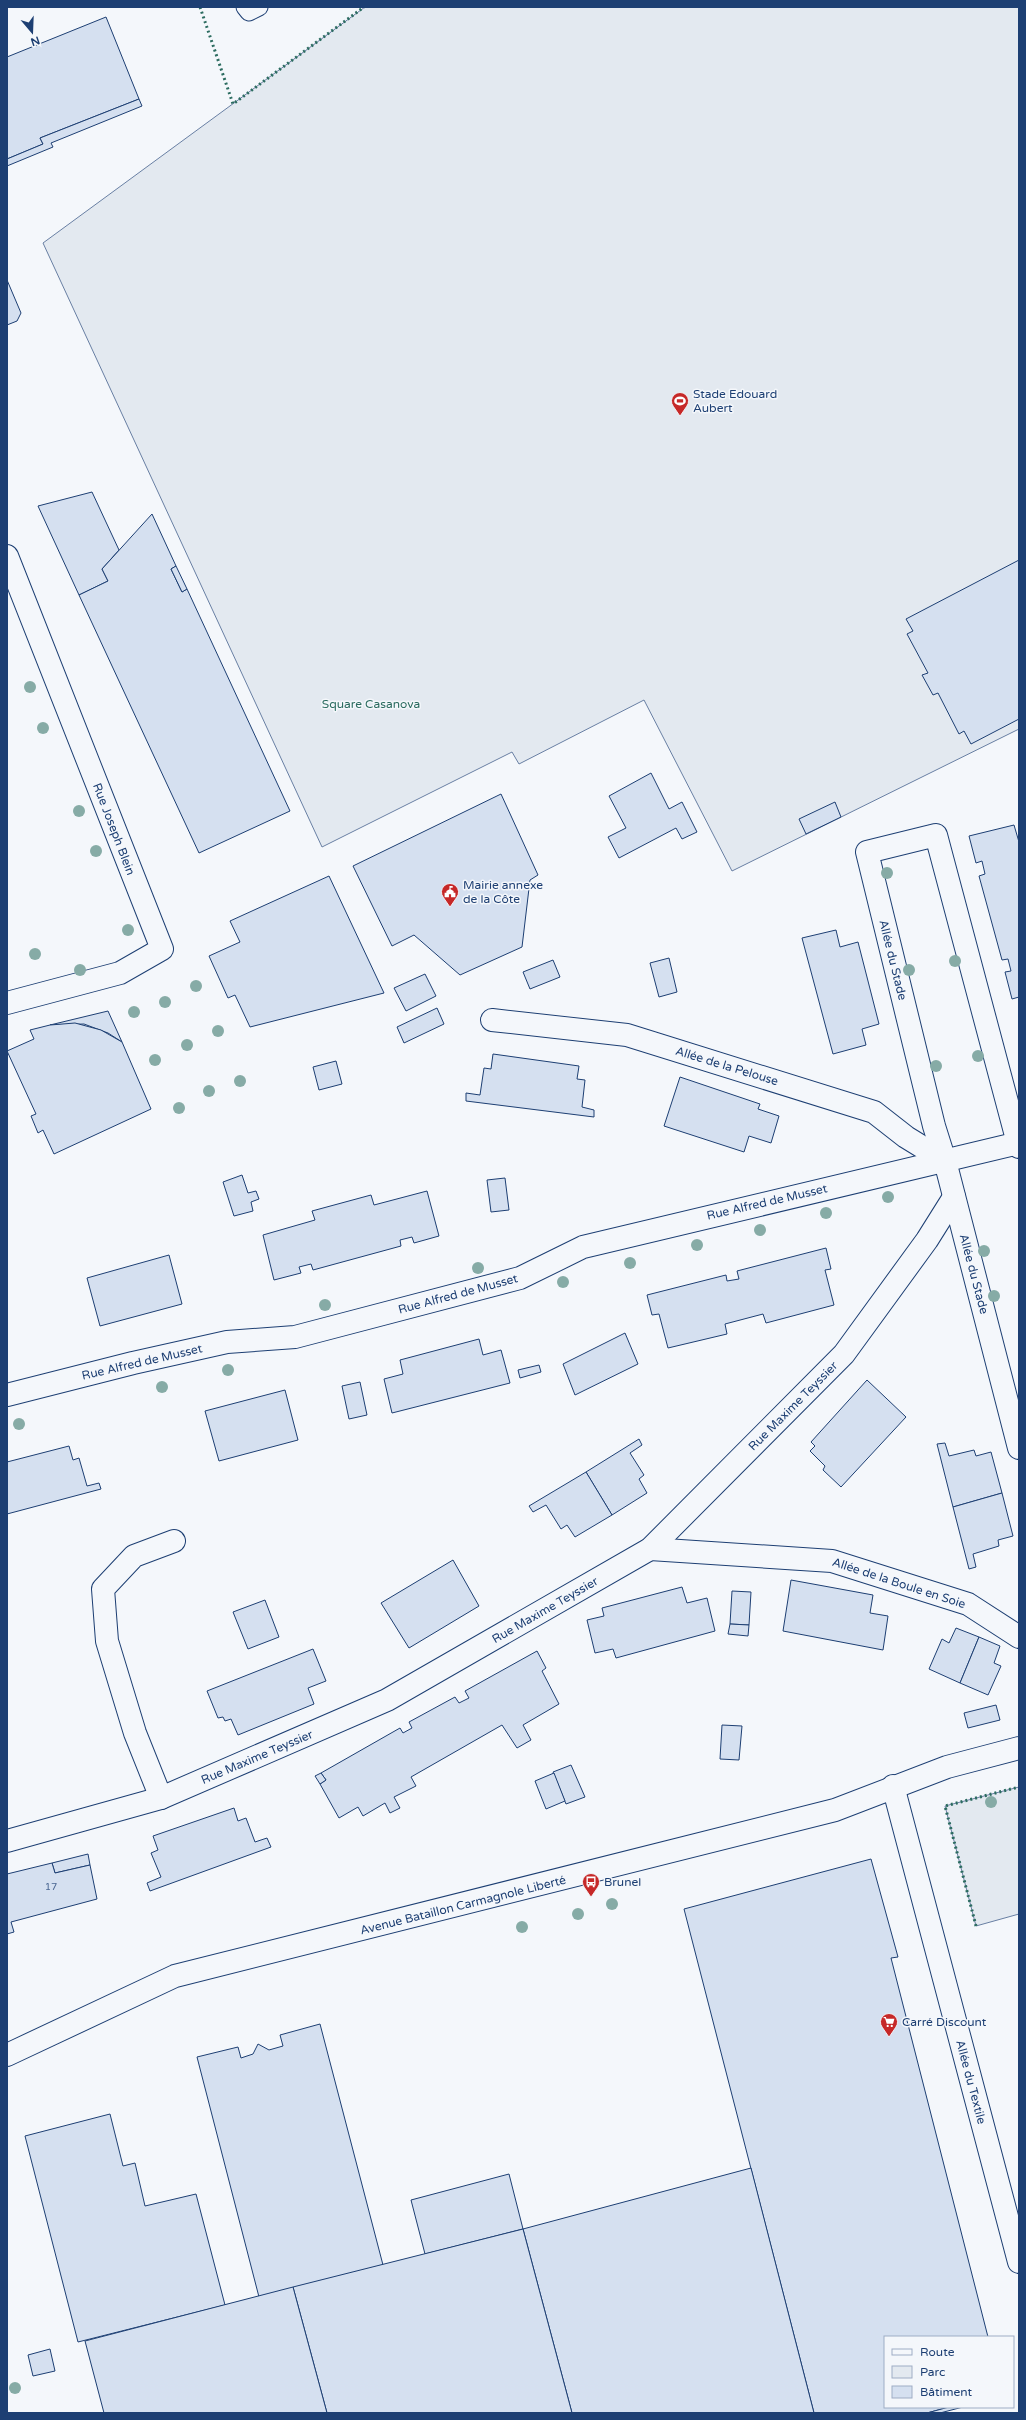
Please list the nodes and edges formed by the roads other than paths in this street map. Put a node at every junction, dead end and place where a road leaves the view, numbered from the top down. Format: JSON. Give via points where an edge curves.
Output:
{"nodes":[{"id":1,"x":245,"y":7,"type":"edge"},
{"id":2,"x":259,"y":7,"type":"edge"},
{"id":3,"x":7,"y":556,"type":"edge"},
{"id":4,"x":7,"y":1002,"type":"edge"},
{"id":5,"x":492,"y":1020,"type":"dead end"},
{"id":6,"x":1019,"y":1143,"type":"edge"},
{"id":7,"x":945,"y":1161,"type":"junction"},
{"id":8,"x":954,"y":1198,"type":"junction"},
{"id":9,"x":7,"y":1395,"type":"edge"},
{"id":10,"x":1019,"y":1448,"type":"edge"},
{"id":11,"x":174,"y":1541,"type":"dead end"},
{"id":12,"x":650,"y":1550,"type":"junction"},
{"id":13,"x":1019,"y":1637,"type":"edge"},
{"id":14,"x":1019,"y":1748,"type":"edge"},
{"id":15,"x":893,"y":1786,"type":"junction"},
{"id":16,"x":161,"y":1798,"type":"junction"},
{"id":17,"x":7,"y":1841,"type":"edge"},
{"id":18,"x":7,"y":2055,"type":"edge"},
{"id":19,"x":1019,"y":2262,"type":"edge"}],
"edges":[{"from":1,"to":2,"type":"lane","via":[[249,12]]},
{"from":3,"to":4,"type":"street","name":"Rue Joseph Blein","via":[[162,949],[120,973]]},
{"from":5,"to":7,"type":"street","name":"Allée de la Pelouse","via":[[634,1037],[874,1112],[906,1137]]},
{"from":6,"to":7,"type":"street","name":"Rue Alfred de Musset"},
{"from":6,"to":7,"type":"street","name":"Allée du Stade","via":[[936,835],[867,852],[934,1126]]},
{"from":7,"to":8,"type":"street","name":"Allée du Stade"},
{"from":7,"to":9,"type":"street","name":"Rue Alfred de Musset","via":[[583,1247],[520,1278],[295,1337],[226,1342]]},
{"from":8,"to":10,"type":"street","name":"Allée du Stade"},
{"from":8,"to":12,"type":"street","name":"Rue Maxime Teyssier","via":[[927,1240],[844,1354]]},
{"from":11,"to":16,"type":"street","via":[[134,1556],[103,1589],[107,1641],[135,1733]]},
{"from":12,"to":13,"type":"street","name":"Allée de la Boule en Soie","via":[[832,1561],[968,1604]]},
{"from":12,"to":16,"type":"street","name":"Rue Maxime Teyssier","via":[[386,1700]]},
{"from":14,"to":15,"type":"street","name":"Avenue Bataillon Carmagnole Liberté","via":[[947,1767]]},
{"from":15,"to":18,"type":"street","name":"Avenue Bataillon Carmagnole Liberté","via":[[835,1810],[175,1976]]},
{"from":15,"to":19,"type":"street","name":"Allée du Textile"},
{"from":16,"to":17,"type":"street","name":"Rue Maxime Teyssier"}]}
